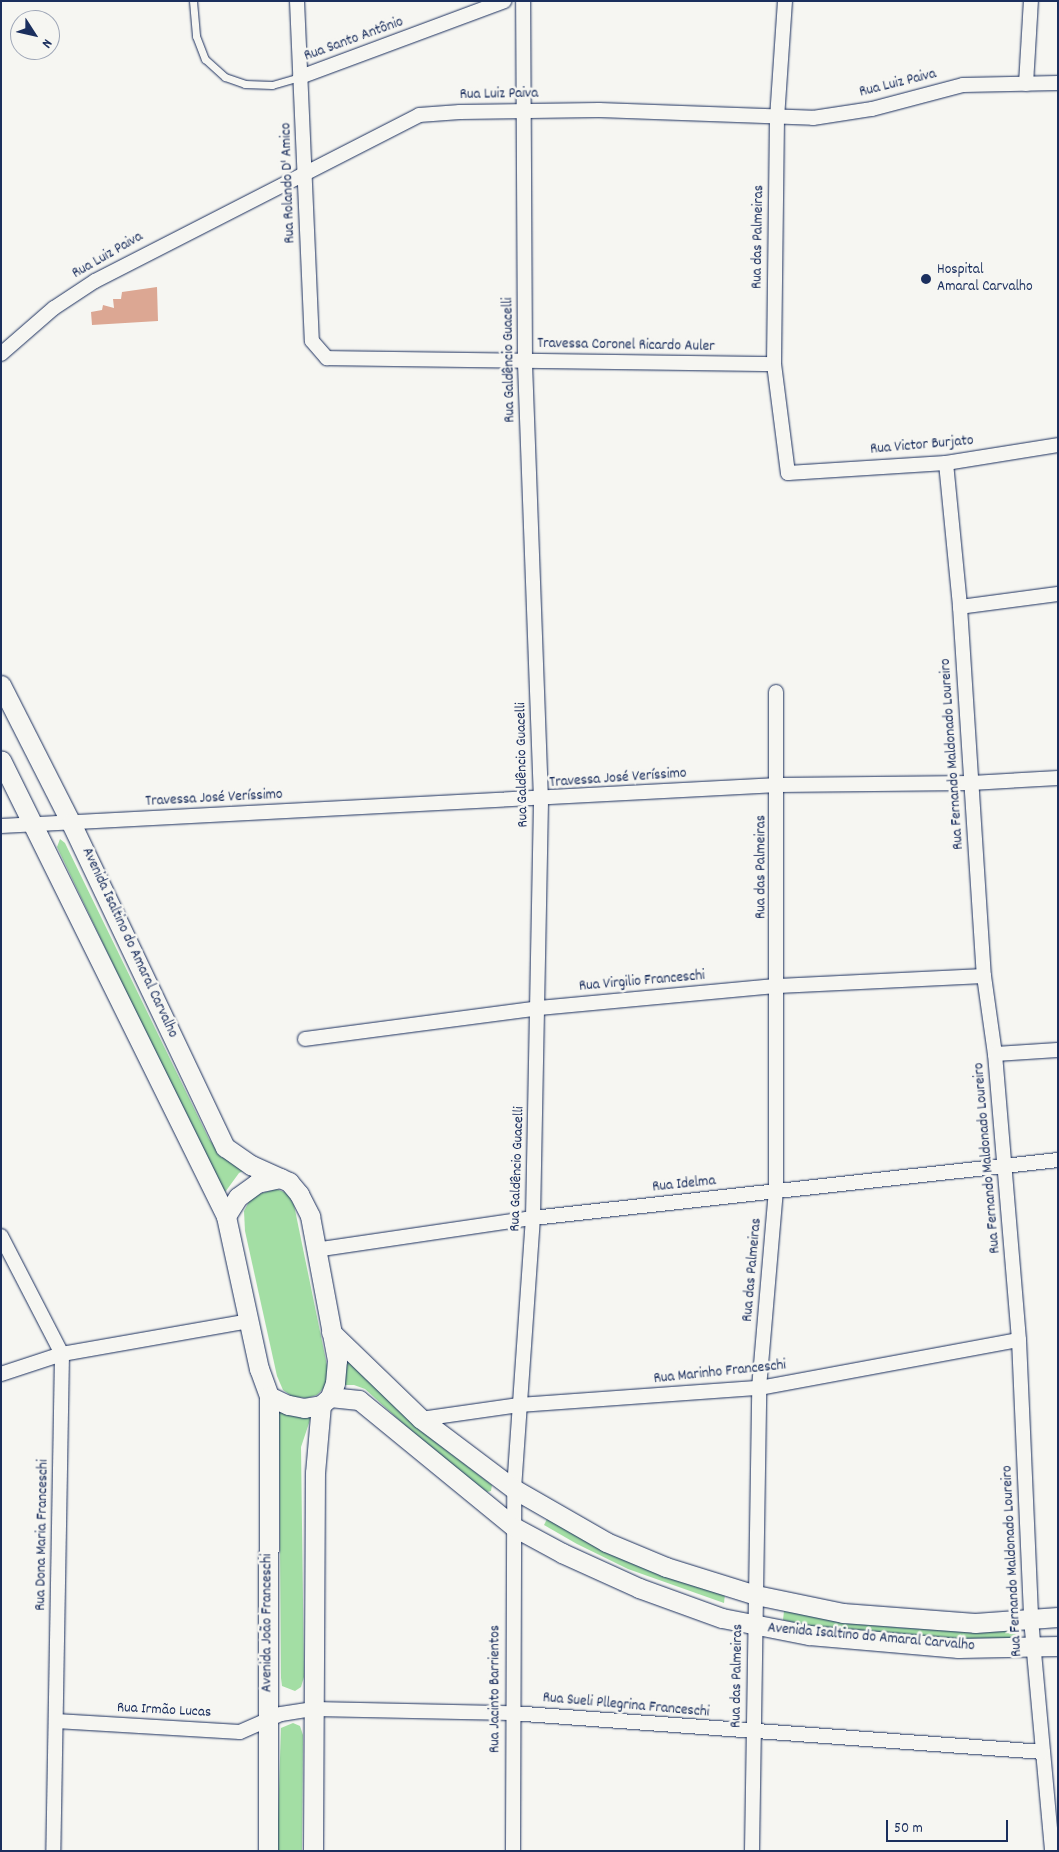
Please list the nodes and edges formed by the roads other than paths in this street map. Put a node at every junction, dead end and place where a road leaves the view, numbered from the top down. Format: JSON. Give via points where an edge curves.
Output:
{"nodes":[{"id":1,"x":193,"y":1,"type":"edge"},
{"id":2,"x":297,"y":1,"type":"edge"},
{"id":3,"x":504,"y":1,"type":"edge"},
{"id":4,"x":523,"y":1,"type":"edge"},
{"id":5,"x":785,"y":1,"type":"edge"},
{"id":6,"x":1031,"y":1,"type":"edge"},
{"id":7,"x":300,"y":77,"type":"junction"},
{"id":8,"x":1058,"y":83,"type":"edge"},
{"id":9,"x":1026,"y":84,"type":"junction"},
{"id":10,"x":524,"y":111,"type":"junction"},
{"id":11,"x":777,"y":118,"type":"junction"},
{"id":12,"x":304,"y":173,"type":"junction"},
{"id":13,"x":1,"y":354,"type":"edge"},
{"id":14,"x":327,"y":358,"type":"joint"},
{"id":15,"x":525,"y":361,"type":"junction"},
{"id":16,"x":774,"y":364,"type":"junction"},
{"id":17,"x":1058,"y":445,"type":"edge"},
{"id":18,"x":946,"y":463,"type":"junction"},
{"id":19,"x":788,"y":473,"type":"joint"},
{"id":20,"x":1058,"y":594,"type":"edge"},
{"id":21,"x":960,"y":607,"type":"junction"},
{"id":22,"x":1,"y":685,"type":"edge"},
{"id":23,"x":776,"y":692,"type":"dead end"},
{"id":24,"x":1,"y":760,"type":"edge"},
{"id":25,"x":1058,"y":778,"type":"edge"},
{"id":26,"x":971,"y":783,"type":"junction"},
{"id":27,"x":778,"y":785,"type":"junction"},
{"id":28,"x":541,"y":800,"type":"junction"},
{"id":29,"x":71,"y":823,"type":"junction"},
{"id":30,"x":35,"y":825,"type":"junction"},
{"id":31,"x":1,"y":826,"type":"edge"},
{"id":32,"x":984,"y":976,"type":"junction"},
{"id":33,"x":778,"y":986,"type":"junction"},
{"id":34,"x":539,"y":1008,"type":"junction"},
{"id":35,"x":305,"y":1039,"type":"dead end"},
{"id":36,"x":1058,"y":1050,"type":"edge"},
{"id":37,"x":995,"y":1054,"type":"junction"},
{"id":38,"x":1058,"y":1160,"type":"edge"},
{"id":39,"x":1005,"y":1166,"type":"junction"},
{"id":40,"x":280,"y":1178,"type":"junction"},
{"id":41,"x":776,"y":1191,"type":"junction"},
{"id":42,"x":226,"y":1216,"type":"junction"},
{"id":43,"x":533,"y":1218,"type":"junction"},
{"id":44,"x":1,"y":1236,"type":"edge"},
{"id":45,"x":315,"y":1250,"type":"junction"},
{"id":46,"x":250,"y":1321,"type":"junction"},
{"id":47,"x":331,"y":1332,"type":"junction"},
{"id":48,"x":1019,"y":1340,"type":"junction"},
{"id":49,"x":62,"y":1354,"type":"junction"},
{"id":50,"x":1,"y":1374,"type":"edge"},
{"id":51,"x":759,"y":1388,"type":"junction"},
{"id":52,"x":270,"y":1396,"type":"junction"},
{"id":53,"x":325,"y":1401,"type":"junction"},
{"id":54,"x":520,"y":1406,"type":"junction"},
{"id":55,"x":421,"y":1419,"type":"junction"},
{"id":56,"x":514,"y":1489,"type":"junction"},
{"id":57,"x":514,"y":1527,"type":"junction"},
{"id":58,"x":756,"y":1595,"type":"junction"},
{"id":59,"x":1058,"y":1618,"type":"edge"},
{"id":60,"x":1031,"y":1619,"type":"junction"},
{"id":61,"x":755,"y":1627,"type":"junction"},
{"id":62,"x":1058,"y":1646,"type":"edge"},
{"id":63,"x":1033,"y":1647,"type":"junction"},
{"id":64,"x":314,"y":1709,"type":"junction"},
{"id":65,"x":511,"y":1713,"type":"junction"},
{"id":66,"x":267,"y":1719,"type":"junction"},
{"id":67,"x":56,"y":1721,"type":"junction"},
{"id":68,"x":754,"y":1732,"type":"junction"},
{"id":69,"x":1043,"y":1752,"type":"junction"},
{"id":70,"x":53,"y":1851,"type":"edge"},
{"id":71,"x":268,"y":1851,"type":"edge"},
{"id":72,"x":313,"y":1851,"type":"edge"},
{"id":73,"x":513,"y":1851,"type":"edge"},
{"id":74,"x":752,"y":1851,"type":"edge"},
{"id":75,"x":1052,"y":1851,"type":"edge"}],
"edges":[{"from":1,"to":7,"type":"lane","via":[[196,36],[205,59],[225,77],[246,84],[272,85]]},
{"from":2,"to":7,"type":"street","name":"Rua Rolando D' Amico"},
{"from":3,"to":7,"type":"street","name":"Rua Santo Antônio"},
{"from":4,"to":10,"type":"street","name":"Rua Galdêncio Guacelli"},
{"from":5,"to":11,"type":"street","name":"Rua das Palmeiras"},
{"from":6,"to":9,"type":"street"},
{"from":7,"to":12,"type":"street","name":"Rua Rolando D' Amico"},
{"from":8,"to":9,"type":"street","name":"Rua Luiz Paiva"},
{"from":9,"to":11,"type":"street","name":"Rua Luiz Paiva","via":[[964,85],[872,108],[813,118]]},
{"from":10,"to":11,"type":"street","name":"Rua Luiz Paiva","via":[[599,110]]},
{"from":10,"to":12,"type":"street","name":"Rua Luiz Paiva","via":[[419,115]]},
{"from":10,"to":15,"type":"street","name":"Rua Galdêncio Guacelli"},
{"from":11,"to":16,"type":"street","name":"Rua das Palmeiras"},
{"from":12,"to":13,"type":"street","name":"Rua Luiz Paiva","via":[[95,281],[54,308]]},
{"from":12,"to":14,"type":"street","name":"Rua Rolando D' Amico","via":[[312,341]]},
{"from":14,"to":15,"type":"street","name":"Travessa Coronel Ricardo Auler"},
{"from":15,"to":16,"type":"street","name":"Travessa Coronel Ricardo Auler"},
{"from":15,"to":28,"type":"street","name":"Rua Galdêncio Guacelli"},
{"from":16,"to":19,"type":"street","name":"Rua das Palmeiras"},
{"from":17,"to":18,"type":"street","name":"Rua Victor Burjato"},
{"from":18,"to":19,"type":"street","name":"Rua Victor Burjato"},
{"from":18,"to":21,"type":"street","name":"Rua Fernando Maldonado Loureiro"},
{"from":20,"to":21,"type":"street"},
{"from":21,"to":26,"type":"street","name":"Rua Fernando Maldonado Loureiro"},
{"from":22,"to":29,"type":"main road","name":"Avenida Isaltino do Amaral Carvalho"},
{"from":23,"to":27,"type":"street","name":"Rua das Palmeiras"},
{"from":24,"to":30,"type":"main road","name":"Avenida Isaltino do Amaral Carvalho"},
{"from":25,"to":26,"type":"street","name":"Travessa José Veríssimo"},
{"from":26,"to":27,"type":"street","name":"Travessa José Veríssimo"},
{"from":26,"to":32,"type":"street","name":"Rua Fernando Maldonado Loureiro"},
{"from":27,"to":28,"type":"street","name":"Travessa José Veríssimo"},
{"from":27,"to":33,"type":"street","name":"Rua das Palmeiras"},
{"from":28,"to":29,"type":"street","name":"Travessa José Veríssimo"},
{"from":28,"to":34,"type":"street","name":"Rua Galdêncio Guacelli"},
{"from":29,"to":30,"type":"street","name":"Travessa José Veríssimo"},
{"from":29,"to":40,"type":"main road","name":"Avenida Isaltino do Amaral Carvalho","via":[[225,1147]]},
{"from":30,"to":31,"type":"street","name":"Travessa José Veríssimo"},
{"from":30,"to":42,"type":"main road","name":"Avenida Isaltino do Amaral Carvalho"},
{"from":32,"to":33,"type":"street","name":"Rua Virgilio Franceschi"},
{"from":32,"to":37,"type":"street","name":"Rua Fernando Maldonado Loureiro"},
{"from":33,"to":34,"type":"street","name":"Rua Virgilio Franceschi"},
{"from":33,"to":41,"type":"street","name":"Rua das Palmeiras"},
{"from":34,"to":35,"type":"street","name":"Rua Virgilio Franceschi"},
{"from":34,"to":43,"type":"street","name":"Rua Galdêncio Guacelli"},
{"from":36,"to":37,"type":"street"},
{"from":37,"to":39,"type":"street","name":"Rua Fernando Maldonado Loureiro"},
{"from":38,"to":39,"type":"street","name":"Rua Idelma"},
{"from":39,"to":41,"type":"street","name":"Rua Idelma"},
{"from":39,"to":48,"type":"street","name":"Rua Fernando Maldonado Loureiro"},
{"from":40,"to":42,"type":"main road","via":[[257,1183],[238,1197]]},
{"from":40,"to":45,"type":"main road","name":"Avenida Isaltino do Amaral Carvalho","via":[[289,1182],[299,1194],[310,1216]]},
{"from":41,"to":43,"type":"street","name":"Rua Idelma"},
{"from":41,"to":51,"type":"street","name":"Rua das Palmeiras"},
{"from":42,"to":46,"type":"main road","name":"Avenida Isaltino do Amaral Carvalho"},
{"from":43,"to":45,"type":"street","name":"Rua Idelma"},
{"from":43,"to":54,"type":"street","name":"Rua Galdêncio Guacelli"},
{"from":44,"to":49,"type":"street","name":"Rua Dona Maria Franceschi"},
{"from":45,"to":47,"type":"main road","name":"Avenida Isaltino do Amaral Carvalho"},
{"from":46,"to":49,"type":"street"},
{"from":46,"to":52,"type":"main road","name":"Avenida Isaltino do Amaral Carvalho","via":[[259,1369]]},
{"from":47,"to":53,"type":"main road","name":"Avenida Isaltino do Amaral Carvalho","via":[[337,1360]]},
{"from":47,"to":55,"type":"main road","name":"Avenida Isaltino do Amaral Carvalho"},
{"from":48,"to":51,"type":"street","name":"Rua Marinho Franceschi"},
{"from":48,"to":60,"type":"street","name":"Rua Fernando Maldonado Loureiro"},
{"from":49,"to":50,"type":"street"},
{"from":49,"to":67,"type":"street","name":"Rua Dona Maria Franceschi"},
{"from":51,"to":54,"type":"street","name":"Rua Marinho Franceschi"},
{"from":51,"to":58,"type":"street","name":"Rua das Palmeiras"},
{"from":52,"to":53,"type":"main road","name":"Avenida Isaltino do Amaral Carvalho","via":[[304,1408]]},
{"from":52,"to":66,"type":"main road","name":"Avenida João Franceschi"},
{"from":53,"to":57,"type":"main road","name":"Avenida Isaltino do Amaral Carvalho","via":[[359,1400]]},
{"from":53,"to":64,"type":"main road","via":[[315,1473]]},
{"from":54,"to":55,"type":"street","name":"Rua Marinho Franceschi"},
{"from":54,"to":56,"type":"street","name":"Rua Galdêncio Guacelli"},
{"from":55,"to":56,"type":"main road","name":"Avenida Isaltino do Amaral Carvalho"},
{"from":56,"to":57,"type":"street","name":"Rua Galdêncio Guacelli"},
{"from":56,"to":58,"type":"main road","name":"Avenida Isaltino do Amaral Carvalho","via":[[606,1542],[666,1567]]},
{"from":57,"to":61,"type":"main road","name":"Avenida Isaltino do Amaral Carvalho","via":[[562,1554],[640,1588]]},
{"from":57,"to":65,"type":"street","name":"Rua Jacinto Barrientos"},
{"from":58,"to":60,"type":"main road","name":"Avenida Isaltino do Amaral Carvalho","via":[[843,1613],[975,1623]]},
{"from":58,"to":61,"type":"street","name":"Rua das Palmeiras"},
{"from":59,"to":60,"type":"main road","name":"Avenida Isaltino do Amaral Carvalho"},
{"from":60,"to":63,"type":"street","name":"Rua Fernando Maldonado Loureiro"},
{"from":61,"to":63,"type":"main road","name":"Avenida Isaltino do Amaral Carvalho","via":[[958,1648]]},
{"from":61,"to":68,"type":"street","name":"Rua das Palmeiras"},
{"from":62,"to":63,"type":"main road","name":"Avenida Isaltino do Amaral Carvalho"},
{"from":63,"to":69,"type":"street","name":"Rua Fernando Maldonado Loureiro"},
{"from":64,"to":65,"type":"street","name":"Rua Sueli Pllegrina Franceschi"},
{"from":64,"to":66,"type":"street","name":"Rua Sueli Pllegrina Franceschi"},
{"from":64,"to":72,"type":"main road"},
{"from":65,"to":68,"type":"street","name":"Rua Sueli Pllegrina Franceschi"},
{"from":65,"to":73,"type":"street","name":"Rua Jacinto Barrientos"},
{"from":66,"to":67,"type":"street","name":"Rua Irmão Lucas","via":[[240,1732]]},
{"from":66,"to":71,"type":"main road","name":"Avenida João Franceschi"},
{"from":67,"to":70,"type":"street","name":"Rua Dona Maria Franceschi"},
{"from":68,"to":69,"type":"street","name":"Rua Sueli Pllegrina Franceschi"},
{"from":68,"to":74,"type":"street","name":"Rua das Palmeiras"},
{"from":69,"to":75,"type":"street","name":"Rua Fernando Maldonado Loureiro"}]}
